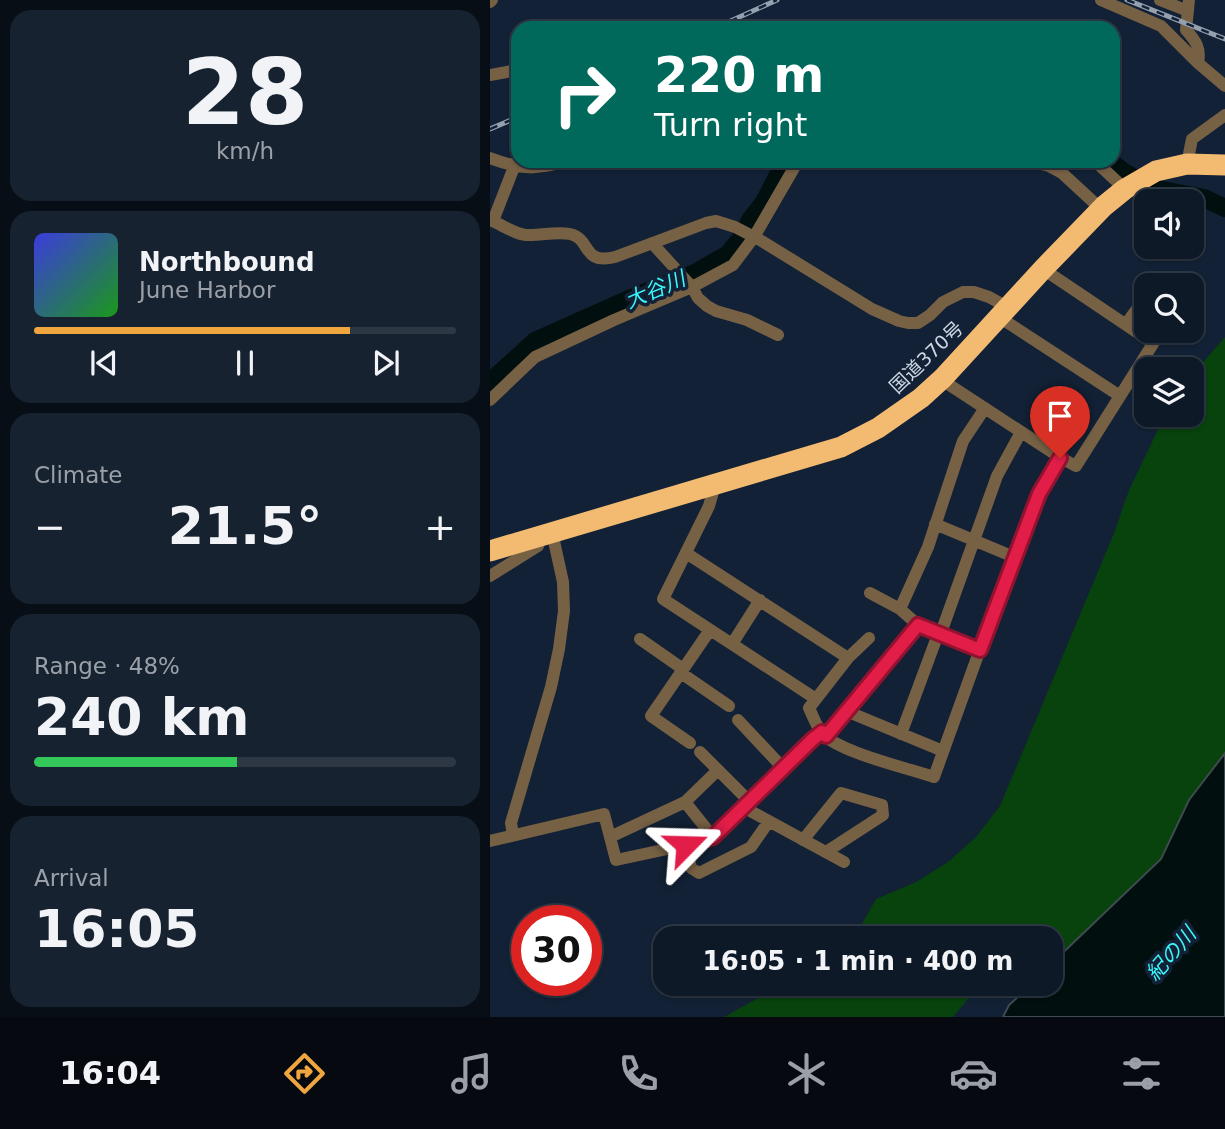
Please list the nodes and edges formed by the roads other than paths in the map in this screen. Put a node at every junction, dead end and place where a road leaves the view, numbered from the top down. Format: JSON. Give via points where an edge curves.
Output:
{"nodes":[{"id":1,"x":1101,"y":0,"type":"edge"},
{"id":2,"x":1160,"y":0,"type":"edge"},
{"id":3,"x":1188,"y":5,"type":"edge"},
{"id":4,"x":1198,"y":63,"type":"junction"},
{"id":5,"x":511,"y":71,"type":"edge"},
{"id":6,"x":490,"y":75,"type":"edge"},
{"id":7,"x":1225,"y":86,"type":"edge"},
{"id":8,"x":1225,"y":114,"type":"edge"},
{"id":9,"x":490,"y":158,"type":"edge"},
{"id":10,"x":1187,"y":164,"type":"junction"},
{"id":11,"x":1225,"y":165,"type":"edge"},
{"id":12,"x":511,"y":166,"type":"edge"},
{"id":13,"x":514,"y":168,"type":"edge"},
{"id":14,"x":793,"y":168,"type":"edge"},
{"id":15,"x":1053,"y":168,"type":"edge"},
{"id":16,"x":1104,"y":168,"type":"edge"},
{"id":17,"x":1128,"y":187,"type":"junction"},
{"id":18,"x":1101,"y":209,"type":"junction"},
{"id":19,"x":492,"y":220,"type":"edge"},
{"id":20,"x":748,"y":234,"type":"junction"},
{"id":21,"x":652,"y":243,"type":"junction"},
{"id":22,"x":1043,"y":269,"type":"junction"},
{"id":23,"x":692,"y":288,"type":"junction"},
{"id":24,"x":1003,"y":312,"type":"junction"},
{"id":25,"x":1134,"y":313,"type":"edge"},
{"id":26,"x":1126,"y":324,"type":"junction"},
{"id":27,"x":1134,"y":330,"type":"edge"},
{"id":28,"x":778,"y":335,"type":"dead end"},
{"id":29,"x":1153,"y":343,"type":"edge"},
{"id":30,"x":943,"y":377,"type":"junction"},
{"id":31,"x":1120,"y":396,"type":"junction"},
{"id":32,"x":490,"y":400,"type":"edge"},
{"id":33,"x":985,"y":408,"type":"junction"},
{"id":34,"x":1021,"y":432,"type":"junction"},
{"id":35,"x":1060,"y":458,"type":"junction"},
{"id":36,"x":715,"y":485,"type":"junction"},
{"id":37,"x":935,"y":524,"type":"junction"},
{"id":38,"x":548,"y":533,"type":"junction"},
{"id":39,"x":975,"y":541,"type":"junction"},
{"id":40,"x":490,"y":551,"type":"edge"},
{"id":41,"x":686,"y":553,"type":"junction"},
{"id":42,"x":1014,"y":557,"type":"junction"},
{"id":43,"x":490,"y":576,"type":"edge"},
{"id":44,"x":870,"y":593,"type":"dead end"},
{"id":45,"x":760,"y":600,"type":"junction"},
{"id":46,"x":900,"y":609,"type":"junction"},
{"id":47,"x":918,"y":625,"type":"junction"},
{"id":48,"x":710,"y":630,"type":"junction"},
{"id":49,"x":940,"y":634,"type":"junction"},
{"id":50,"x":869,"y":638,"type":"dead end"},
{"id":51,"x":640,"y":639,"type":"dead end"},
{"id":52,"x":732,"y":644,"type":"junction"},
{"id":53,"x":980,"y":650,"type":"junction"},
{"id":54,"x":848,"y":658,"type":"junction"},
{"id":55,"x":682,"y":671,"type":"junction"},
{"id":56,"x":816,"y":699,"type":"junction"},
{"id":57,"x":729,"y":706,"type":"dead end"},
{"id":58,"x":846,"y":711,"type":"junction"},
{"id":59,"x":738,"y":720,"type":"dead end"},
{"id":60,"x":824,"y":734,"type":"junction"},
{"id":61,"x":901,"y":734,"type":"junction"},
{"id":62,"x":690,"y":743,"type":"dead end"},
{"id":63,"x":943,"y":751,"type":"junction"},
{"id":64,"x":700,"y":752,"type":"dead end"},
{"id":65,"x":784,"y":769,"type":"junction"},
{"id":66,"x":718,"y":770,"type":"junction"},
{"id":67,"x":685,"y":802,"type":"junction"},
{"id":68,"x":746,"y":804,"type":"junction"},
{"id":69,"x":769,"y":821,"type":"junction"},
{"id":70,"x":513,"y":835,"type":"junction"},
{"id":71,"x":610,"y":836,"type":"junction"},
{"id":72,"x":713,"y":837,"type":"junction"},
{"id":73,"x":803,"y":839,"type":"junction"},
{"id":74,"x":490,"y":841,"type":"edge"},
{"id":75,"x":686,"y":845,"type":"junction"},
{"id":76,"x":826,"y":852,"type":"junction"},
{"id":77,"x":844,"y":862,"type":"dead end"}],
"edges":[{"from":1,"to":4,"type":"street","via":[[1161,26]]},
{"from":2,"to":3,"type":"street"},
{"from":3,"to":4,"type":"street","via":[[1186,30],[1199,47]]},
{"from":4,"to":7,"type":"street"},
{"from":5,"to":6,"type":"street"},
{"from":8,"to":10,"type":"street","via":[[1192,139]]},
{"from":9,"to":12,"type":"street"},
{"from":10,"to":11,"type":"highway","name":"国道370号"},
{"from":10,"to":17,"type":"highway","name":"国道370号","via":[[1156,171]]},
{"from":13,"to":19,"type":"street"},
{"from":14,"to":20,"type":"street"},
{"from":15,"to":18,"type":"street"},
{"from":16,"to":17,"type":"street"},
{"from":17,"to":18,"type":"highway","name":"国道370号"},
{"from":18,"to":22,"type":"highway","name":"国道370号"},
{"from":19,"to":21,"type":"street","via":[[523,235],[570,234],[593,257],[604,260]]},
{"from":20,"to":21,"type":"street","via":[[716,221]]},
{"from":20,"to":23,"type":"street","via":[[733,265]]},
{"from":20,"to":24,"type":"street","via":[[899,321],[918,323],[963,292],[989,297]]},
{"from":21,"to":23,"type":"street"},
{"from":22,"to":24,"type":"highway","name":"国道370号"},
{"from":22,"to":26,"type":"street"},
{"from":23,"to":28,"type":"street","via":[[716,311]]},
{"from":23,"to":32,"type":"street","via":[[535,358]]},
{"from":24,"to":30,"type":"highway","name":"国道370号"},
{"from":24,"to":31,"type":"street"},
{"from":25,"to":26,"type":"street"},
{"from":26,"to":27,"type":"street"},
{"from":29,"to":31,"type":"street"},
{"from":30,"to":33,"type":"street"},
{"from":30,"to":36,"type":"highway","name":"国道370号","via":[[878,428],[841,447]]},
{"from":31,"to":35,"type":"street","via":[[1076,466]]},
{"from":33,"to":34,"type":"street"},
{"from":33,"to":37,"type":"street","via":[[963,440]]},
{"from":34,"to":35,"type":"street"},
{"from":34,"to":39,"type":"street","via":[[998,476]]},
{"from":35,"to":42,"type":"street","via":[[1039,494]]},
{"from":36,"to":38,"type":"highway","name":"国道370号"},
{"from":36,"to":41,"type":"street"},
{"from":37,"to":39,"type":"street"},
{"from":37,"to":46,"type":"street"},
{"from":38,"to":40,"type":"highway","name":"国道370号"},
{"from":38,"to":43,"type":"street","via":[[538,546]]},
{"from":38,"to":70,"type":"street","via":[[563,582],[565,611],[551,687],[511,823]]},
{"from":39,"to":42,"type":"street"},
{"from":39,"to":49,"type":"street"},
{"from":41,"to":45,"type":"street"},
{"from":41,"to":48,"type":"street","via":[[663,599]]},
{"from":42,"to":53,"type":"street"},
{"from":44,"to":46,"type":"street"},
{"from":45,"to":52,"type":"street"},
{"from":45,"to":54,"type":"street"},
{"from":46,"to":47,"type":"street"},
{"from":47,"to":49,"type":"street"},
{"from":47,"to":58,"type":"street"},
{"from":48,"to":52,"type":"street"},
{"from":48,"to":55,"type":"street"},
{"from":49,"to":53,"type":"street"},
{"from":49,"to":61,"type":"street"},
{"from":50,"to":54,"type":"street"},
{"from":51,"to":55,"type":"street","via":[[661,645]]},
{"from":52,"to":56,"type":"street"},
{"from":53,"to":63,"type":"street"},
{"from":54,"to":56,"type":"street"},
{"from":55,"to":57,"type":"street"},
{"from":55,"to":62,"type":"street","via":[[651,716]]},
{"from":56,"to":60,"type":"street","via":[[809,708]]},
{"from":58,"to":60,"type":"street"},
{"from":58,"to":61,"type":"street"},
{"from":59,"to":65,"type":"street"},
{"from":60,"to":63,"type":"street","via":[[846,749],[934,777]]},
{"from":60,"to":65,"type":"street"},
{"from":61,"to":63,"type":"street"},
{"from":64,"to":66,"type":"street"},
{"from":65,"to":68,"type":"street"},
{"from":66,"to":67,"type":"street"},
{"from":66,"to":68,"type":"street"},
{"from":67,"to":71,"type":"street"},
{"from":67,"to":72,"type":"street"},
{"from":68,"to":69,"type":"street"},
{"from":68,"to":72,"type":"street"},
{"from":69,"to":73,"type":"street"},
{"from":69,"to":75,"type":"street","via":[[751,846],[699,873],[691,868]]},
{"from":70,"to":71,"type":"street","via":[[604,814]]},
{"from":70,"to":74,"type":"street"},
{"from":71,"to":75,"type":"street","via":[[616,860]]},
{"from":72,"to":75,"type":"street"},
{"from":73,"to":76,"type":"street"},
{"from":73,"to":76,"type":"street","via":[[841,793],[882,805],[883,815]]},
{"from":76,"to":77,"type":"street"}]}
